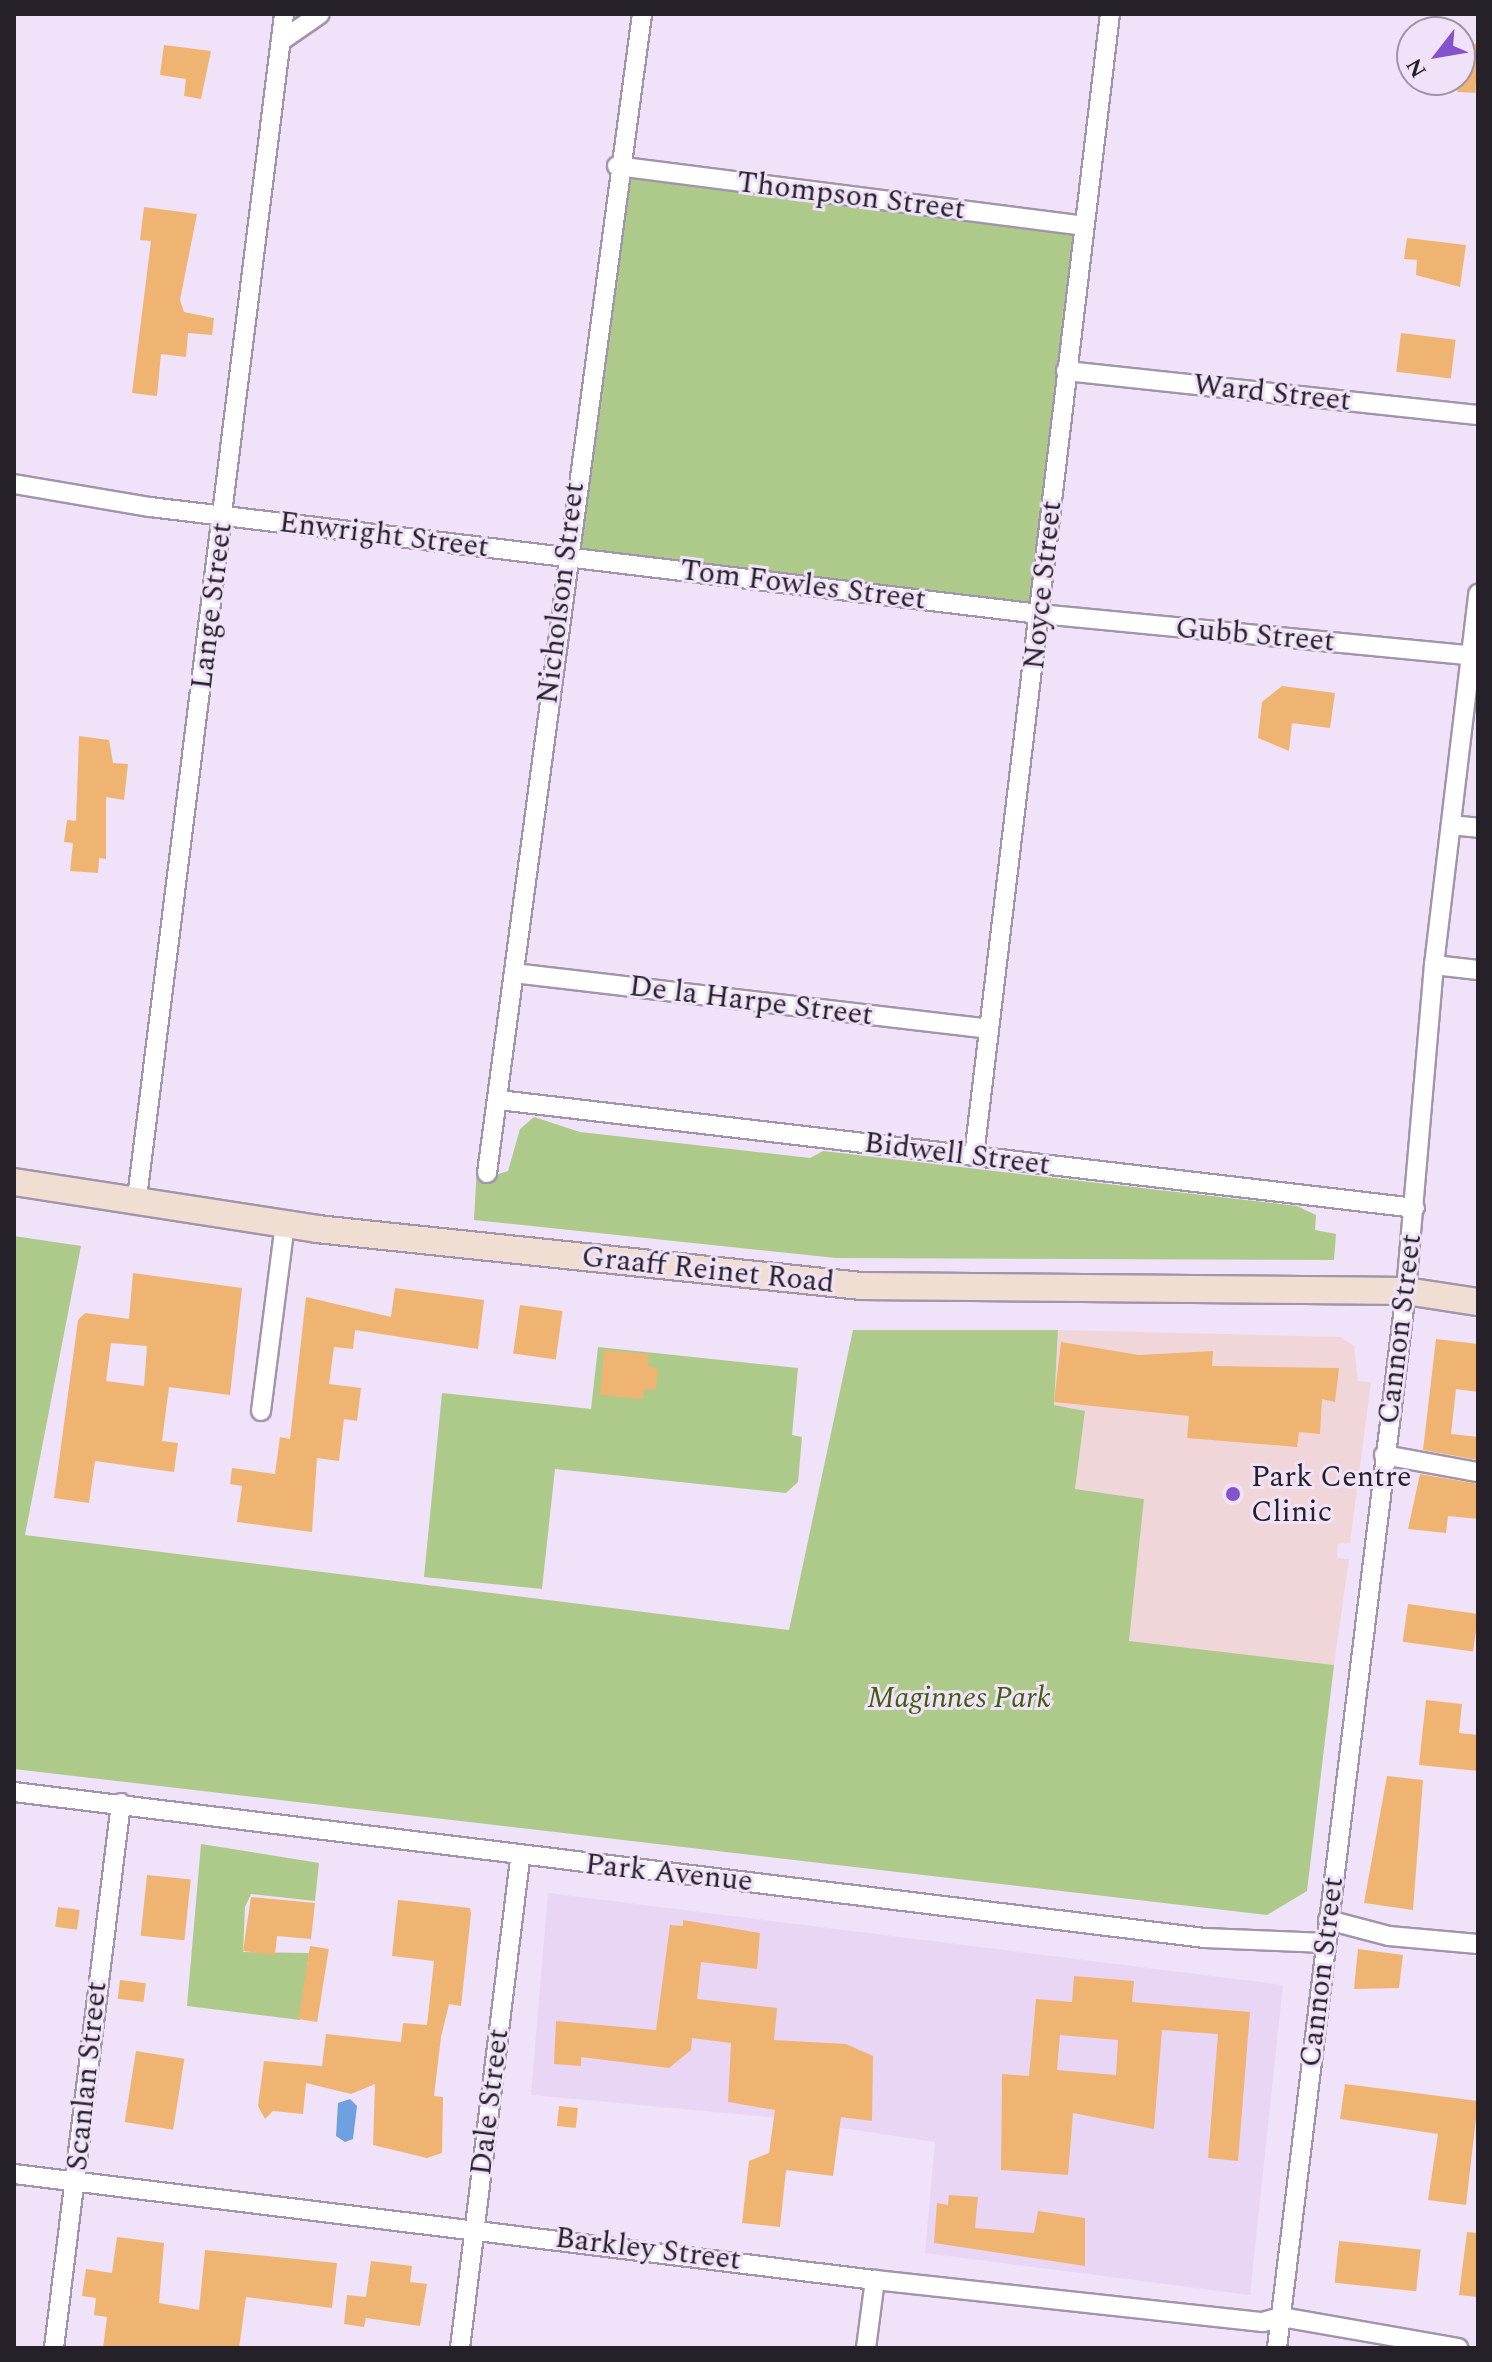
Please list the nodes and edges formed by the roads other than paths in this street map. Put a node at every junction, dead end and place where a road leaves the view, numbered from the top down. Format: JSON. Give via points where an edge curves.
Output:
{"nodes":[{"id":1,"x":284,"y":14,"type":"edge"},
{"id":2,"x":320,"y":14,"type":"edge"},
{"id":3,"x":642,"y":14,"type":"edge"},
{"id":4,"x":1110,"y":14,"type":"edge"},
{"id":5,"x":281,"y":41,"type":"junction"},
{"id":6,"x":617,"y":166,"type":"junction"},
{"id":7,"x":1084,"y":226,"type":"junction"},
{"id":8,"x":1066,"y":371,"type":"junction"},
{"id":9,"x":1478,"y":415,"type":"edge"},
{"id":10,"x":14,"y":484,"type":"edge"},
{"id":11,"x":223,"y":515,"type":"junction"},
{"id":12,"x":565,"y":556,"type":"junction"},
{"id":13,"x":1478,"y":594,"type":"edge"},
{"id":14,"x":1040,"y":614,"type":"junction"},
{"id":15,"x":1474,"y":656,"type":"edge"},
{"id":16,"x":1451,"y":825,"type":"junction"},
{"id":17,"x":1478,"y":828,"type":"edge"},
{"id":18,"x":1434,"y":965,"type":"junction"},
{"id":19,"x":1478,"y":970,"type":"edge"},
{"id":20,"x":514,"y":973,"type":"junction"},
{"id":21,"x":988,"y":1029,"type":"junction"},
{"id":22,"x":499,"y":1100,"type":"junction"},
{"id":23,"x":974,"y":1156,"type":"junction"},
{"id":24,"x":487,"y":1173,"type":"dead end"},
{"id":25,"x":14,"y":1182,"type":"edge"},
{"id":26,"x":137,"y":1198,"type":"junction"},
{"id":27,"x":1415,"y":1208,"type":"junction"},
{"id":28,"x":285,"y":1224,"type":"junction"},
{"id":29,"x":1406,"y":1291,"type":"junction"},
{"id":30,"x":1478,"y":1302,"type":"edge"},
{"id":31,"x":261,"y":1411,"type":"dead end"},
{"id":32,"x":1384,"y":1455,"type":"junction"},
{"id":33,"x":1478,"y":1472,"type":"edge"},
{"id":34,"x":14,"y":1792,"type":"edge"},
{"id":35,"x":121,"y":1803,"type":"junction"},
{"id":36,"x":520,"y":1856,"type":"junction"},
{"id":37,"x":1328,"y":1920,"type":"junction"},
{"id":38,"x":1326,"y":1943,"type":"junction"},
{"id":39,"x":1478,"y":1944,"type":"edge"},
{"id":40,"x":14,"y":2174,"type":"edge"},
{"id":41,"x":76,"y":2181,"type":"junction"},
{"id":42,"x":475,"y":2227,"type":"junction"},
{"id":43,"x":875,"y":2280,"type":"junction"},
{"id":44,"x":1281,"y":2317,"type":"junction"},
{"id":45,"x":54,"y":2348,"type":"edge"},
{"id":46,"x":460,"y":2348,"type":"edge"},
{"id":47,"x":866,"y":2348,"type":"edge"},
{"id":48,"x":1277,"y":2348,"type":"edge"},
{"id":49,"x":1458,"y":2348,"type":"edge"}],
"edges":[{"from":1,"to":5,"type":"street","name":"Lange Street"},
{"from":2,"to":5,"type":"street"},
{"from":3,"to":6,"type":"street","name":"Nicholson Street"},
{"from":4,"to":7,"type":"street","name":"Noyce Street"},
{"from":5,"to":11,"type":"street","name":"Lange Street"},
{"from":6,"to":7,"type":"street","name":"Thompson Street"},
{"from":6,"to":12,"type":"street","name":"Nicholson Street"},
{"from":7,"to":8,"type":"street","name":"Noyce Street"},
{"from":8,"to":9,"type":"street","name":"Ward Street"},
{"from":8,"to":14,"type":"street","name":"Noyce Street"},
{"from":10,"to":11,"type":"street","name":"Enwright Street"},
{"from":11,"to":12,"type":"street","name":"Enwright Street"},
{"from":11,"to":26,"type":"street","name":"Lange Street"},
{"from":12,"to":14,"type":"street","name":"Tom Fowles Street"},
{"from":12,"to":20,"type":"street","name":"Nicholson Street"},
{"from":13,"to":15,"type":"street","name":"Cannon Street"},
{"from":14,"to":15,"type":"street","name":"Gubb Street"},
{"from":14,"to":21,"type":"street","name":"Noyce Street"},
{"from":15,"to":16,"type":"street","name":"Cannon Street"},
{"from":16,"to":17,"type":"street"},
{"from":16,"to":18,"type":"street","name":"Cannon Street"},
{"from":18,"to":19,"type":"street"},
{"from":18,"to":27,"type":"street","name":"Cannon Street"},
{"from":20,"to":21,"type":"street","name":"De la Harpe Street"},
{"from":20,"to":22,"type":"street","name":"Nicholson Street"},
{"from":21,"to":23,"type":"street","name":"Noyce Street"},
{"from":22,"to":23,"type":"street","name":"Bidwell Street"},
{"from":22,"to":24,"type":"street","name":"Nicholson Street"},
{"from":23,"to":27,"type":"street","name":"Bidwell Street"},
{"from":25,"to":26,"type":"main road","name":"Graaff Reinet Road"},
{"from":26,"to":28,"type":"main road","name":"Graaff Reinet Road"},
{"from":27,"to":29,"type":"street","name":"Cannon Street"},
{"from":28,"to":29,"type":"main road","name":"Graaff Reinet Road","via":[[861,1286]]},
{"from":28,"to":31,"type":"street"},
{"from":29,"to":30,"type":"main road","name":"Graaff Reinet Road"},
{"from":29,"to":32,"type":"street","name":"Cannon Street"},
{"from":32,"to":33,"type":"street"},
{"from":32,"to":37,"type":"street","name":"Cannon Street"},
{"from":34,"to":35,"type":"street","name":"Park Avenue"},
{"from":35,"to":36,"type":"street","name":"Park Avenue"},
{"from":35,"to":41,"type":"street","name":"Scanlan Street"},
{"from":36,"to":38,"type":"street","name":"Park Avenue","via":[[1205,1938]]},
{"from":36,"to":42,"type":"street","name":"Dale Street"},
{"from":37,"to":38,"type":"street","name":"Cannon Street"},
{"from":37,"to":39,"type":"street","via":[[1389,1936]]},
{"from":38,"to":44,"type":"street","name":"Cannon Street"},
{"from":40,"to":41,"type":"street","name":"Barkley Street"},
{"from":41,"to":42,"type":"street","name":"Barkley Street"},
{"from":41,"to":45,"type":"street","name":"Scanlan Street"},
{"from":42,"to":43,"type":"street","name":"Barkley Street"},
{"from":42,"to":46,"type":"street","name":"Dale Street"},
{"from":43,"to":44,"type":"street","name":"Barkley Street","via":[[1263,2322]]},
{"from":43,"to":47,"type":"street"},
{"from":44,"to":48,"type":"street","name":"Cannon Street"},
{"from":44,"to":49,"type":"street","name":"Barkley Street"}]}
